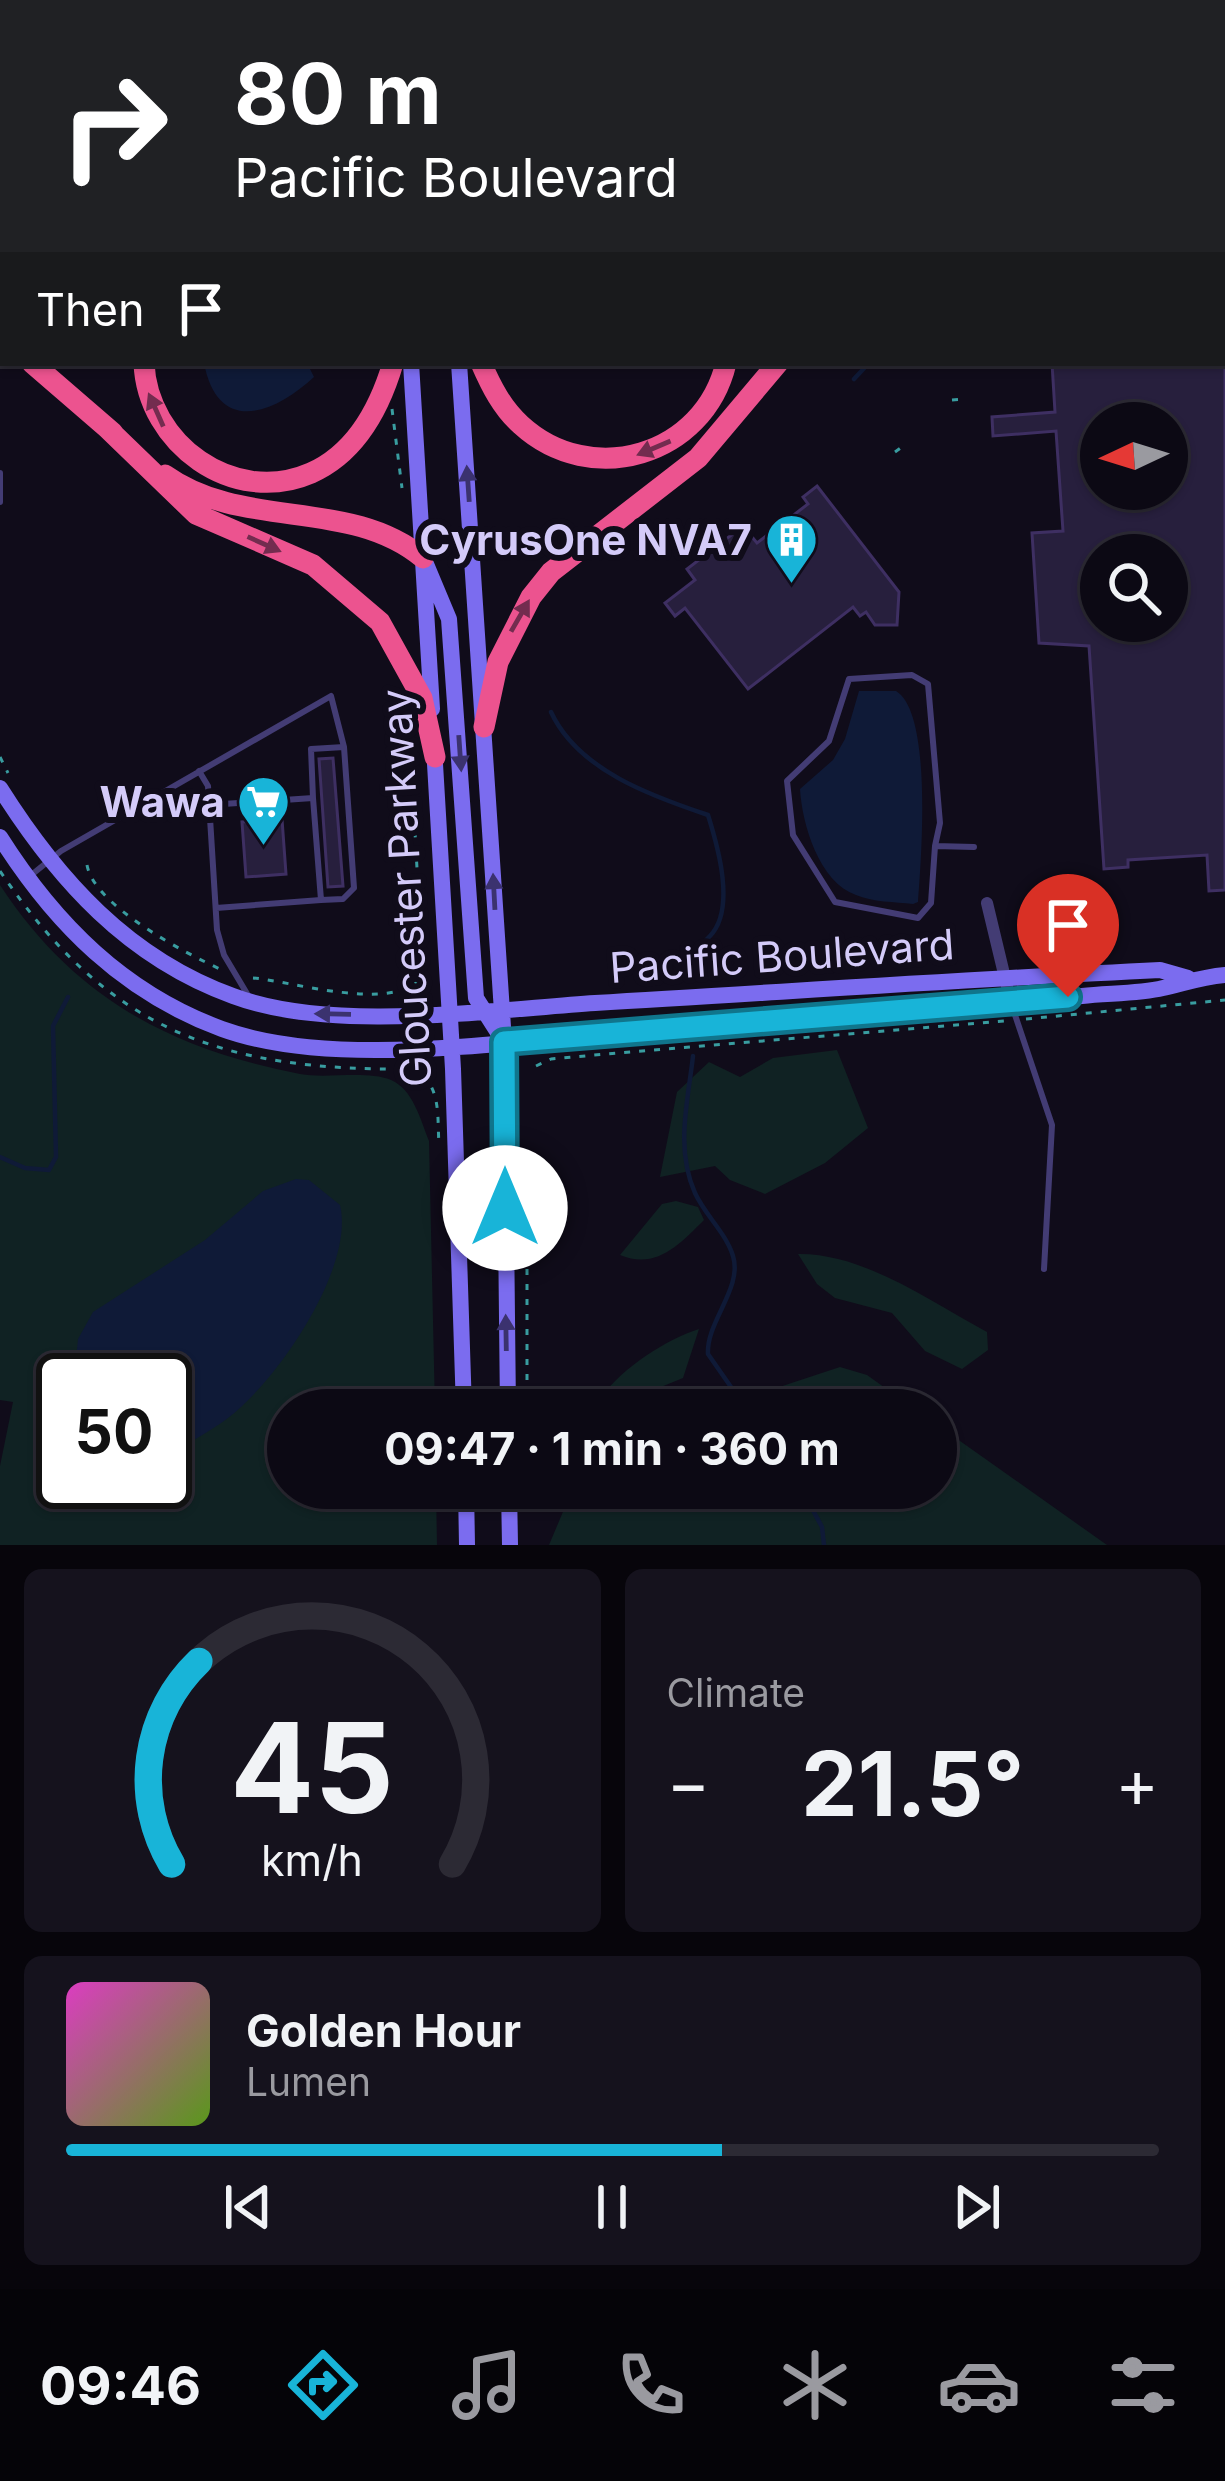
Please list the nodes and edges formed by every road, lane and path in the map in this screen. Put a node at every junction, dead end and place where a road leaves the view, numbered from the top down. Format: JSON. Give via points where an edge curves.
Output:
{"nodes":[{"id":1,"x":35,"y":366,"type":"edge"},
{"id":2,"x":144,"y":366,"type":"edge"},
{"id":3,"x":392,"y":366,"type":"edge"},
{"id":4,"x":410,"y":366,"type":"edge"},
{"id":5,"x":459,"y":366,"type":"edge"},
{"id":6,"x":482,"y":366,"type":"edge"},
{"id":7,"x":725,"y":366,"type":"edge"},
{"id":8,"x":775,"y":366,"type":"edge"},
{"id":9,"x":965,"y":399,"type":"dead end"},
{"id":10,"x":952,"y":400,"type":"dead end"},
{"id":11,"x":394,"y":410,"type":"dead end"},
{"id":12,"x":105,"y":426,"type":"junction"},
{"id":13,"x":906,"y":444,"type":"dead end"},
{"id":14,"x":895,"y":452,"type":"dead end"},
{"id":15,"x":0,"y":473,"type":"edge"},
{"id":16,"x":403,"y":491,"type":"dead end"},
{"id":17,"x":0,"y":502,"type":"edge"},
{"id":18,"x":423,"y":558,"type":"junction"},
{"id":19,"x":408,"y":715,"type":"dead end"},
{"id":20,"x":484,"y":727,"type":"junction"},
{"id":21,"x":344,"y":747,"type":"junction"},
{"id":22,"x":435,"y":757,"type":"junction"},
{"id":23,"x":199,"y":771,"type":"junction"},
{"id":24,"x":0,"y":788,"type":"edge"},
{"id":25,"x":314,"y":798,"type":"junction"},
{"id":26,"x":209,"y":805,"type":"junction"},
{"id":27,"x":0,"y":837,"type":"edge"},
{"id":28,"x":935,"y":846,"type":"junction"},
{"id":29,"x":974,"y":847,"type":"dead end"},
{"id":30,"x":48,"y":860,"type":"junction"},
{"id":31,"x":86,"y":868,"type":"dead end"},
{"id":32,"x":27,"y":878,"type":"junction"},
{"id":33,"x":321,"y":900,"type":"junction"},
{"id":34,"x":987,"y":903,"type":"dead end"},
{"id":35,"x":216,"y":908,"type":"junction"},
{"id":36,"x":230,"y":974,"type":"dead end"},
{"id":37,"x":1225,"y":975,"type":"edge"},
{"id":38,"x":253,"y":978,"type":"dead end"},
{"id":39,"x":1005,"y":978,"type":"junction"},
{"id":40,"x":1189,"y":978,"type":"junction"},
{"id":41,"x":1225,"y":1000,"type":"edge"},
{"id":42,"x":253,"y":1002,"type":"junction"},
{"id":43,"x":501,"y":1009,"type":"junction"},
{"id":44,"x":480,"y":1010,"type":"junction"},
{"id":45,"x":1013,"y":1011,"type":"junction"},
{"id":46,"x":450,"y":1012,"type":"junction"},
{"id":47,"x":504,"y":1042,"type":"junction"},
{"id":48,"x":451,"y":1045,"type":"junction"},
{"id":49,"x":536,"y":1066,"type":"dead end"},
{"id":50,"x":527,"y":1257,"type":"dead end"},
{"id":51,"x":1044,"y":1269,"type":"dead end"},
{"id":52,"x":464,"y":1389,"type":"edge"},
{"id":53,"x":508,"y":1389,"type":"edge"},
{"id":54,"x":526,"y":1389,"type":"edge"},
{"id":55,"x":466,"y":1509,"type":"edge"},
{"id":56,"x":509,"y":1509,"type":"edge"},
{"id":57,"x":467,"y":1545,"type":"edge"},
{"id":58,"x":510,"y":1545,"type":"edge"}],
"edges":[{"from":1,"to":12,"type":"highway"},
{"from":3,"to":2,"type":"highway","one_way":true,"via":[[380,403],[348,446],[312,472],[267,480],[218,471],[179,446],[151,405]]},
{"from":4,"to":18,"type":"main road","name":"Gloucester Parkway"},
{"from":20,"to":5,"type":"main road","name":"Gloucester Parkway","one_way":true},
{"from":7,"to":6,"type":"highway","one_way":true,"via":[[694,424],[655,449],[608,460],[562,452],[531,433],[501,404]]},
{"from":20,"to":8,"type":"highway","one_way":true,"via":[[498,662],[530,597],[698,458]]},
{"from":9,"to":10,"type":"path"},
{"from":11,"to":16,"type":"path"},
{"from":12,"to":18,"type":"highway","via":[[202,496],[360,526]]},
{"from":12,"to":22,"type":"highway","one_way":true,"via":[[196,514],[313,565],[363,604],[399,649],[422,698]]},
{"from":13,"to":14,"type":"path"},
{"from":15,"to":17,"type":"lane"},
{"from":18,"to":22,"type":"main road","name":"Gloucester Parkway"},
{"from":18,"to":44,"type":"main road","one_way":true,"via":[[449,619]]},
{"from":19,"to":38,"type":"path","via":[[420,986],[333,992]]},
{"from":43,"to":20,"type":"main road","name":"Gloucester Parkway","one_way":true},
{"from":21,"to":23,"type":"lane","via":[[331,696]]},
{"from":21,"to":25,"type":"lane","via":[[310,749]]},
{"from":21,"to":33,"type":"lane","via":[[354,888],[344,899]]},
{"from":22,"to":46,"type":"main road","name":"Gloucester Parkway"},
{"from":23,"to":26,"type":"lane"},
{"from":23,"to":30,"type":"lane"},
{"from":24,"to":30,"type":"main road","name":"Pacific Boulevard"},
{"from":25,"to":26,"type":"lane"},
{"from":25,"to":33,"type":"lane"},
{"from":26,"to":35,"type":"lane"},
{"from":27,"to":32,"type":"main road","name":"Pacific Boulevard"},
{"from":28,"to":28,"type":"lane","via":[[928,684],[912,675],[849,679],[829,740],[787,781],[793,835],[835,902],[905,918],[931,903]]},
{"from":28,"to":29,"type":"lane"},
{"from":30,"to":32,"type":"lane"},
{"from":30,"to":42,"type":"main road","name":"Pacific Boulevard","via":[[141,949]]},
{"from":31,"to":36,"type":"path","via":[[131,916]]},
{"from":32,"to":48,"type":"main road","name":"Pacific Boulevard","via":[[100,961],[224,1030],[281,1042]]},
{"from":33,"to":35,"type":"lane"},
{"from":34,"to":39,"type":"street"},
{"from":35,"to":42,"type":"lane","via":[[224,955]]},
{"from":37,"to":40,"type":"main road","name":"Pacific Boulevard"},
{"from":39,"to":40,"type":"main road","name":"Pacific Boulevard","via":[[1160,970]]},
{"from":39,"to":43,"type":"main road","name":"Pacific Boulevard"},
{"from":39,"to":45,"type":"street"},
{"from":40,"to":45,"type":"main road","name":"Pacific Boulevard"},
{"from":41,"to":45,"type":"path"},
{"from":46,"to":42,"type":"main road","name":"Pacific Boulevard","one_way":true,"via":[[327,1015]]},
{"from":43,"to":44,"type":"main road","name":"Pacific Boulevard"},
{"from":43,"to":47,"type":"main road","name":"Gloucester Parkway"},
{"from":44,"to":46,"type":"main road","name":"Pacific Boulevard"},
{"from":44,"to":47,"type":"main road"},
{"from":45,"to":47,"type":"main road","name":"Pacific Boulevard"},
{"from":45,"to":49,"type":"path"},
{"from":45,"to":51,"type":"lane","via":[[1052,1125]]},
{"from":46,"to":48,"type":"main road","name":"Gloucester Parkway"},
{"from":47,"to":48,"type":"main road","name":"Pacific Boulevard"},
{"from":53,"to":47,"type":"main road","name":"Gloucester Parkway","one_way":true},
{"from":48,"to":52,"type":"main road","name":"Gloucester Parkway"},
{"from":50,"to":54,"type":"path"},
{"from":55,"to":57,"type":"main road"},
{"from":56,"to":58,"type":"main road"}]}
